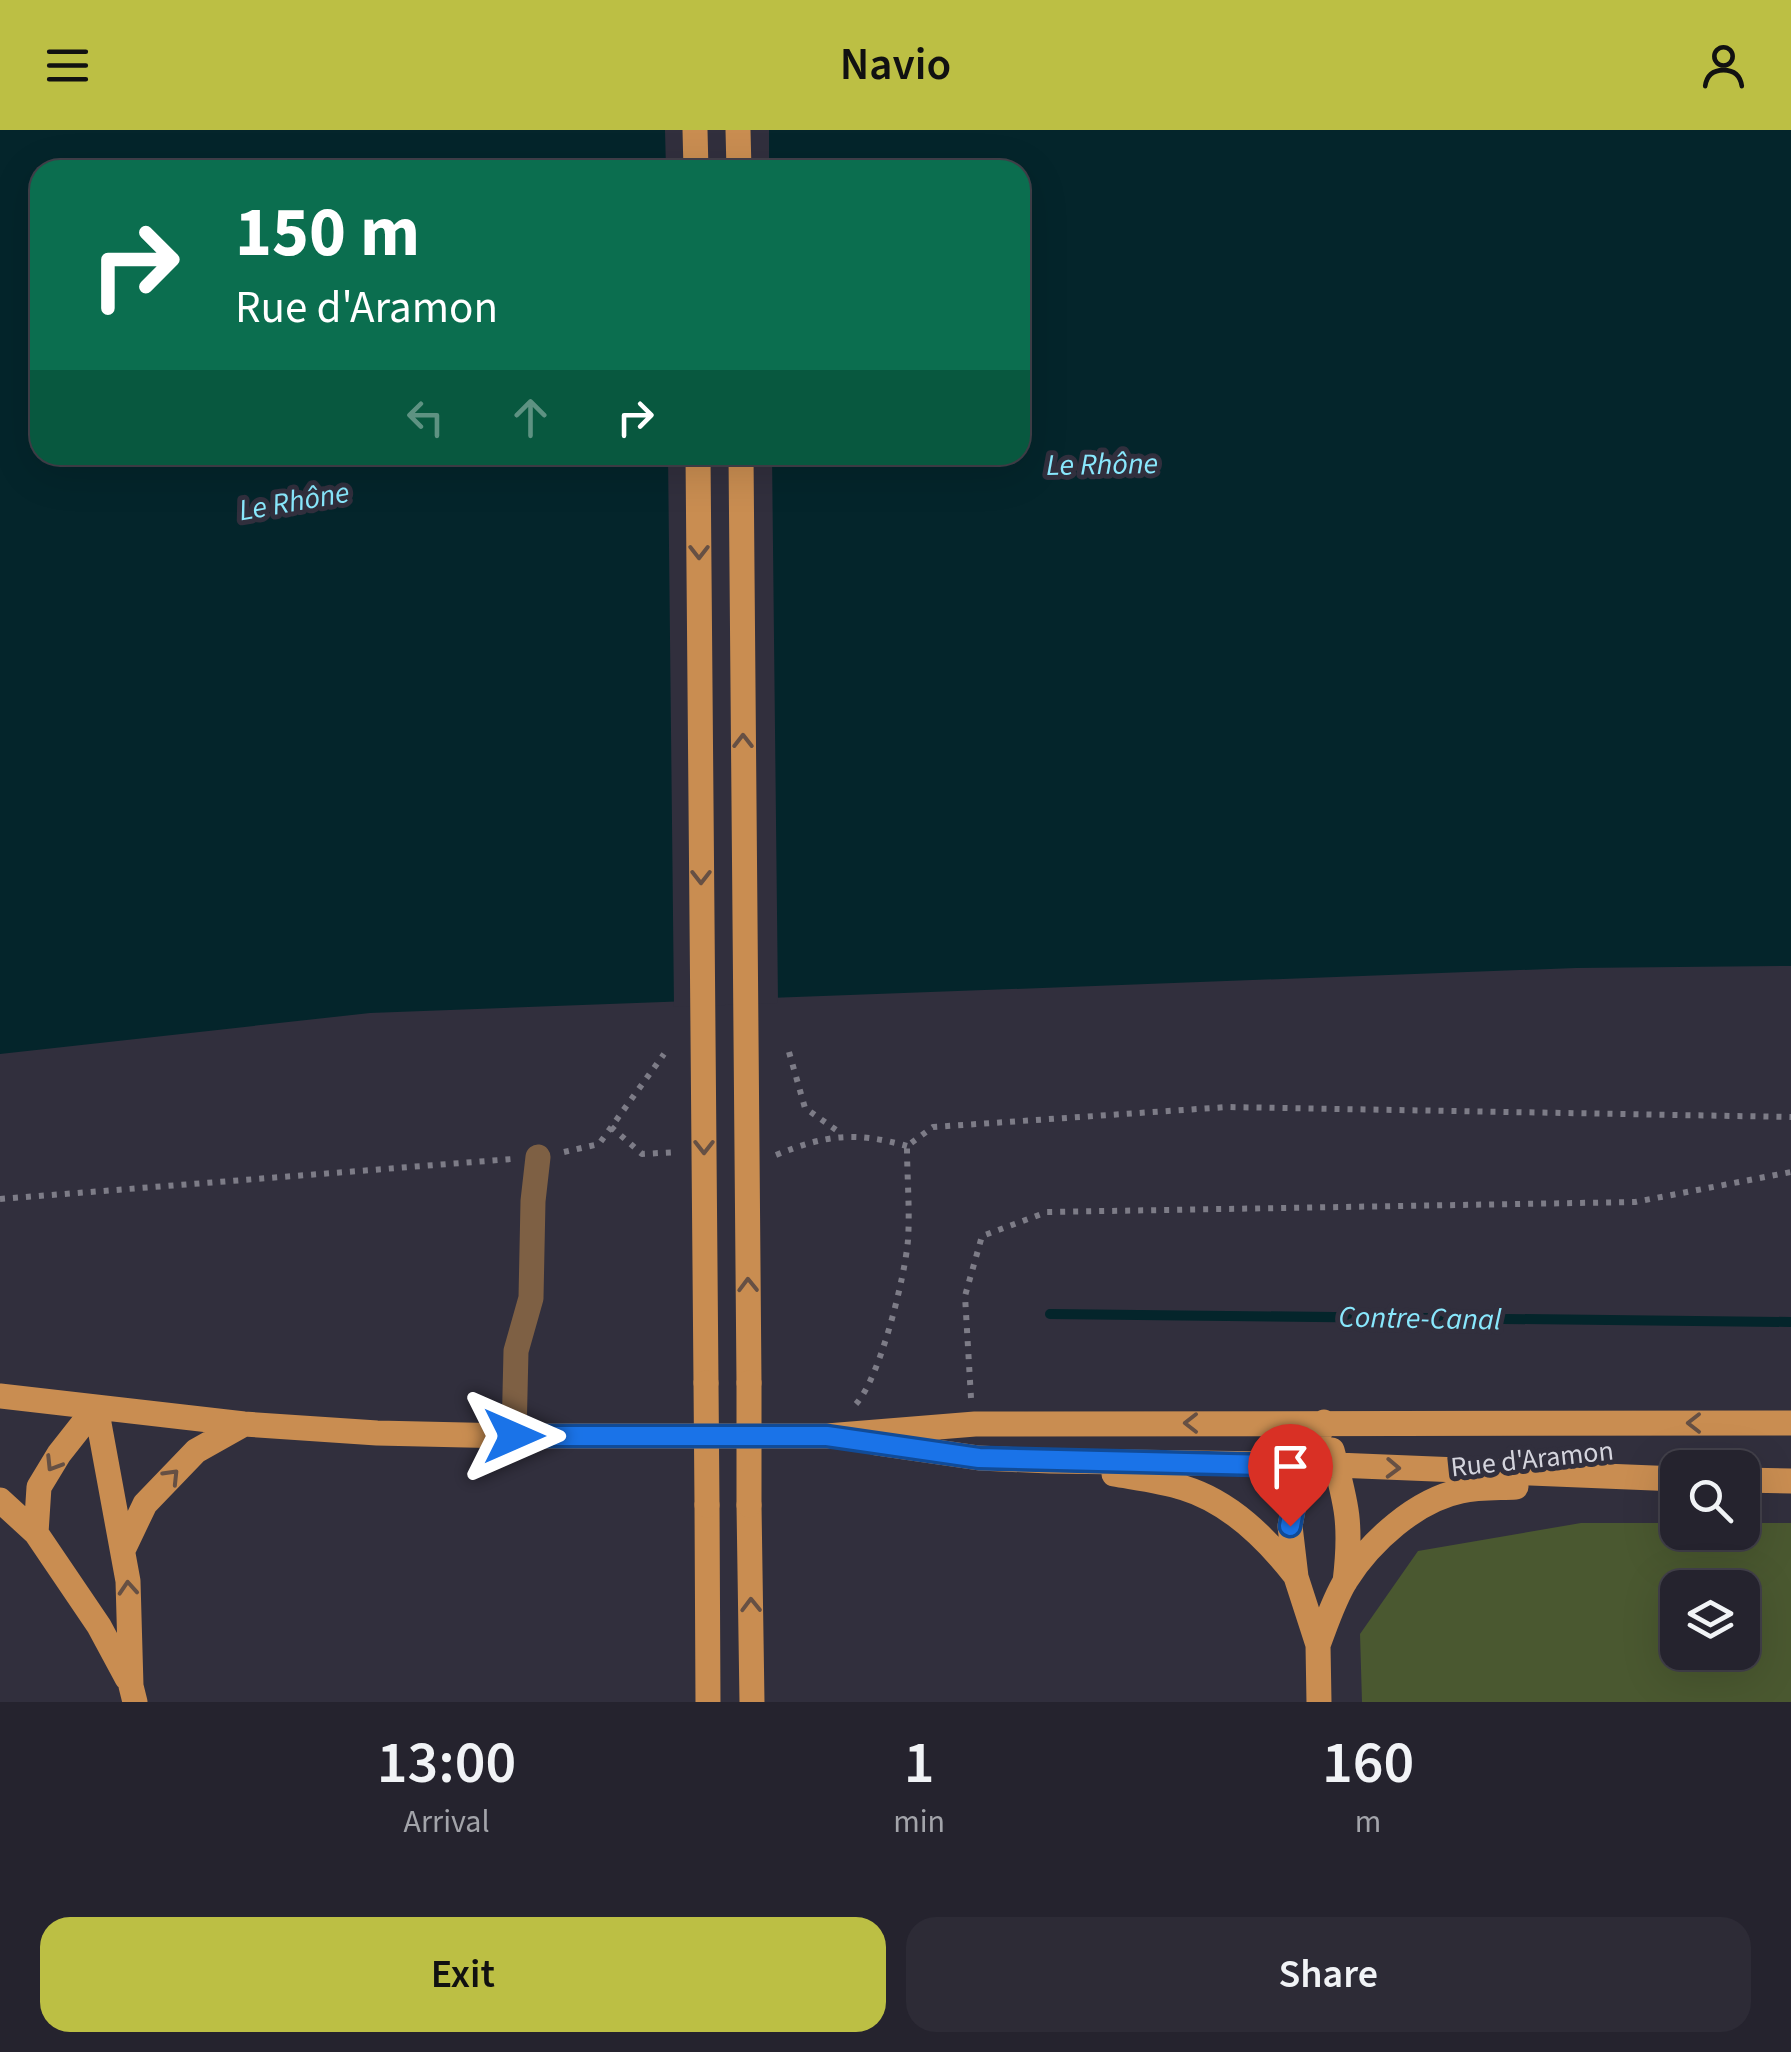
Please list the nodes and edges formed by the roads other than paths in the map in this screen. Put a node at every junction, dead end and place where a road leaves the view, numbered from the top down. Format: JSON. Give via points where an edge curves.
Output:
{"nodes":[{"id":1,"x":695,"y":130,"type":"edge"},
{"id":2,"x":738,"y":130,"type":"edge"},
{"id":3,"x":696,"y":160,"type":"edge"},
{"id":4,"x":739,"y":160,"type":"edge"},
{"id":5,"x":698,"y":465,"type":"edge"},
{"id":6,"x":741,"y":465,"type":"edge"},
{"id":7,"x":538,"y":1157,"type":"road end"},
{"id":8,"x":0,"y":1396,"type":"edge"},
{"id":9,"x":96,"y":1407,"type":"junction"},
{"id":10,"x":1324,"y":1422,"type":"junction"},
{"id":11,"x":1791,"y":1423,"type":"edge"},
{"id":12,"x":244,"y":1424,"type":"junction"},
{"id":13,"x":974,"y":1424,"type":"junction"},
{"id":14,"x":514,"y":1436,"type":"junction"},
{"id":15,"x":827,"y":1436,"type":"junction"},
{"id":16,"x":979,"y":1458,"type":"junction"},
{"id":17,"x":1050,"y":1461,"type":"junction"},
{"id":18,"x":1336,"y":1465,"type":"junction"},
{"id":19,"x":1308,"y":1466,"type":"junction"},
{"id":20,"x":1640,"y":1478,"type":"junction"},
{"id":21,"x":1660,"y":1478,"type":"edge"},
{"id":22,"x":1760,"y":1480,"type":"edge"},
{"id":23,"x":1791,"y":1481,"type":"edge"},
{"id":24,"x":0,"y":1500,"type":"edge"},
{"id":25,"x":36,"y":1533,"type":"junction"},
{"id":26,"x":123,"y":1550,"type":"junction"},
{"id":27,"x":1296,"y":1576,"type":"junction"},
{"id":28,"x":1344,"y":1582,"type":"junction"},
{"id":29,"x":1318,"y":1645,"type":"junction"},
{"id":30,"x":133,"y":1694,"type":"edge"},
{"id":31,"x":708,"y":1702,"type":"edge"},
{"id":32,"x":752,"y":1702,"type":"edge"},
{"id":33,"x":1318,"y":1702,"type":"edge"}],
"edges":[{"from":1,"to":3,"type":"main road"},
{"from":2,"to":4,"type":"main road"},
{"from":5,"to":31,"type":"main road","one_way":true,"bridge":true},
{"from":32,"to":6,"type":"main road","one_way":true,"bridge":true},
{"from":7,"to":14,"type":"lane","via":[[531,1298],[516,1351]]},
{"from":8,"to":9,"type":"main road"},
{"from":9,"to":12,"type":"main road"},
{"from":9,"to":25,"type":"main road","one_way":true,"via":[[39,1486]]},
{"from":9,"to":26,"type":"main road"},
{"from":11,"to":10,"type":"main road","one_way":true},
{"from":10,"to":13,"type":"main road","one_way":true},
{"from":10,"to":18,"type":"main road","name":"Rue d'Aramon"},
{"from":10,"to":19,"type":"main road","name":"Rue d'Aramon"},
{"from":12,"to":14,"type":"main road"},
{"from":26,"to":12,"type":"main road","one_way":true,"via":[[145,1504],[196,1451]]},
{"from":13,"to":15,"type":"main road"},
{"from":13,"to":16,"type":"lane"},
{"from":14,"to":15,"type":"main road"},
{"from":15,"to":16,"type":"main road"},
{"from":16,"to":17,"type":"main road"},
{"from":17,"to":19,"type":"main road"},
{"from":17,"to":27,"type":"main road","name":"Rue d'Aramon","via":[[1186,1488],[1234,1514]]},
{"from":18,"to":19,"type":"main road"},
{"from":18,"to":20,"type":"main road","one_way":true},
{"from":18,"to":28,"type":"main road","name":"Rue d'Aramon","via":[[1350,1537]]},
{"from":19,"to":27,"type":"main road","name":"Rue d'Aramon","via":[[1290,1526]]},
{"from":20,"to":21,"type":"main road"},
{"from":20,"to":28,"type":"main road","name":"Rue d'Aramon","via":[[1462,1490],[1435,1499],[1385,1536]]},
{"from":22,"to":23,"type":"main road"},
{"from":24,"to":25,"type":"main road"},
{"from":25,"to":30,"type":"main road","via":[[98,1626]]},
{"from":30,"to":26,"type":"main road","one_way":true},
{"from":27,"to":29,"type":"main road","name":"Rue d'Aramon"},
{"from":28,"to":29,"type":"main road","name":"Rue d'Aramon"},
{"from":29,"to":33,"type":"main road","name":"Rue d'Aramon"}]}
